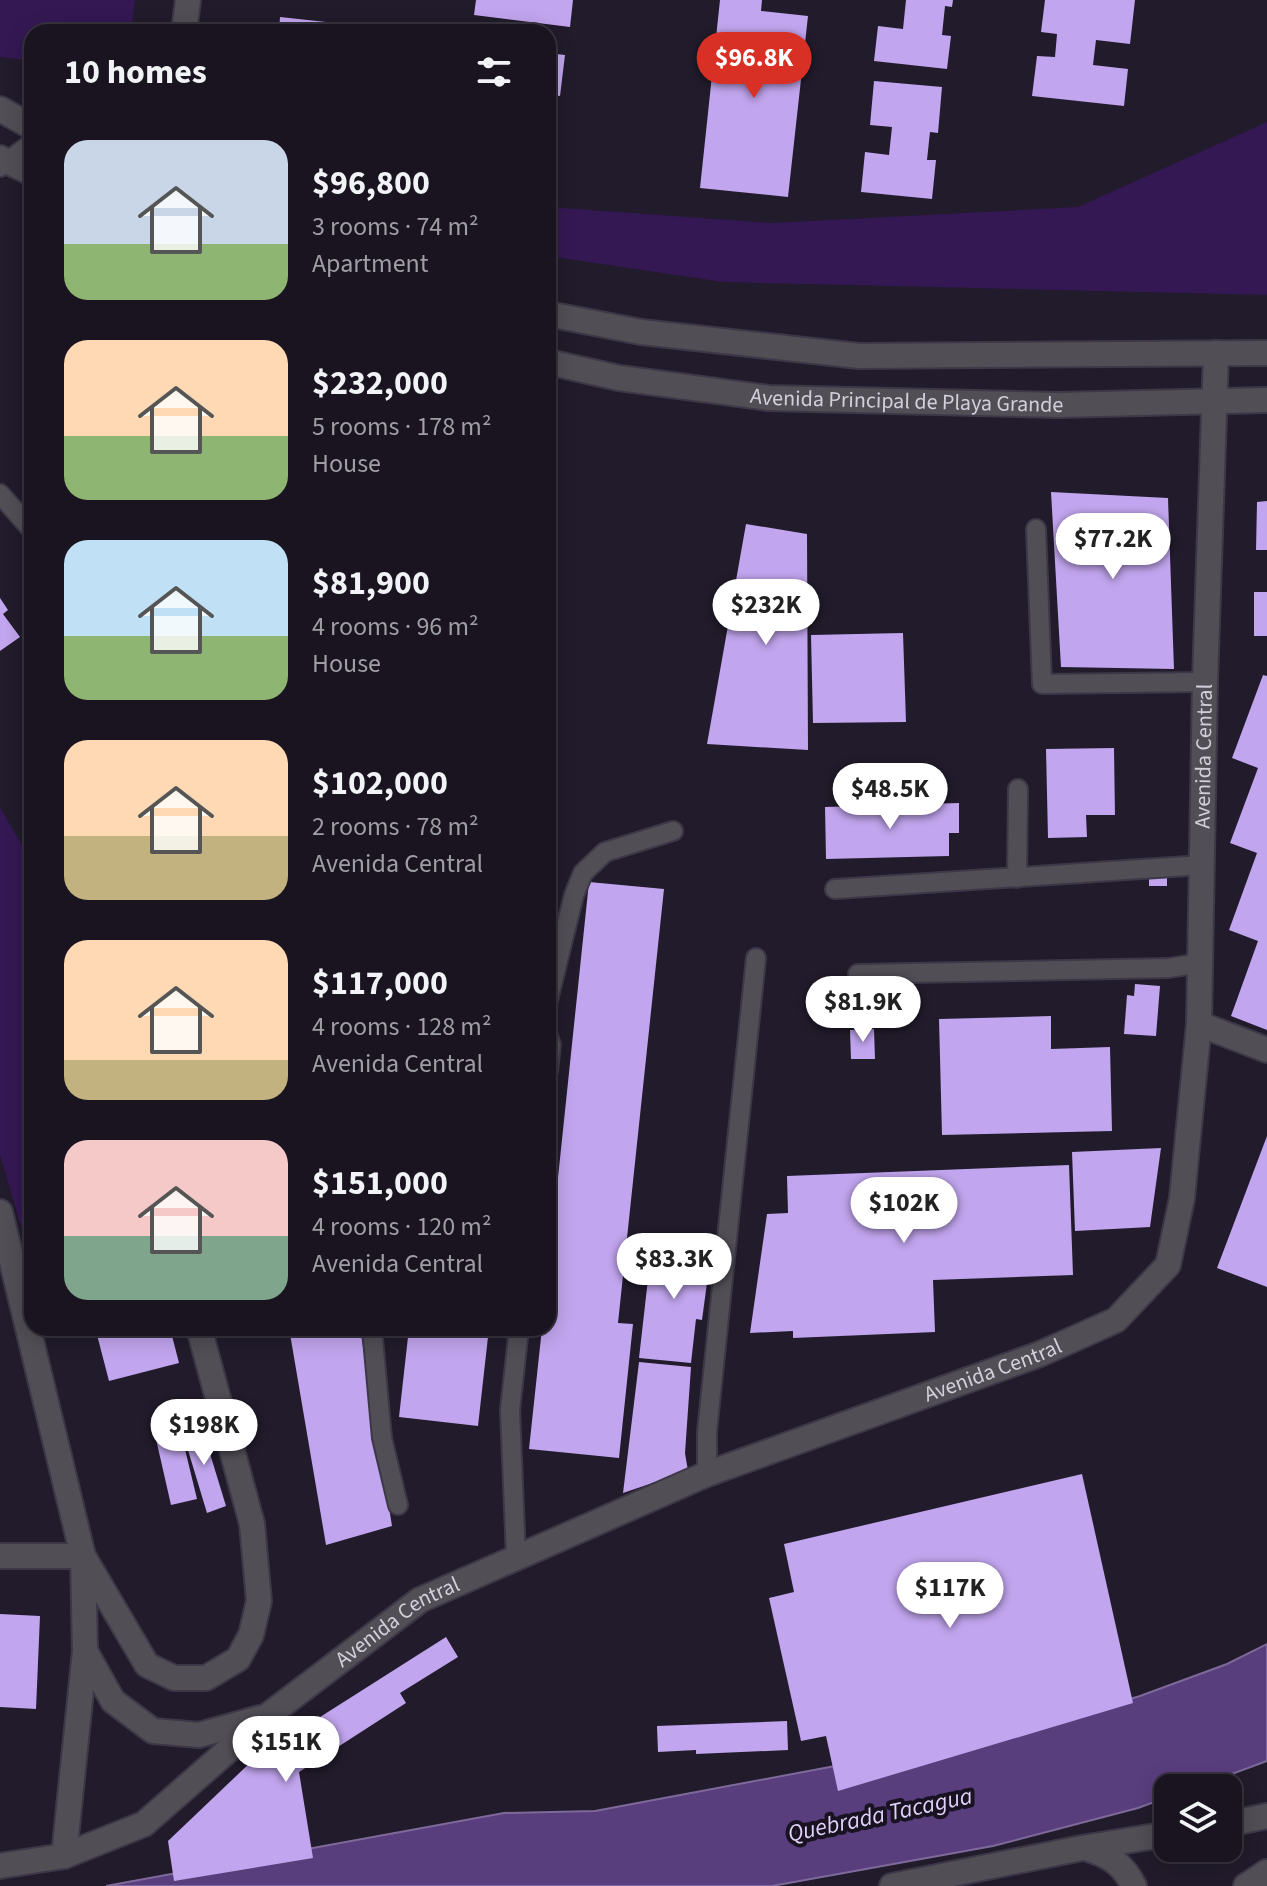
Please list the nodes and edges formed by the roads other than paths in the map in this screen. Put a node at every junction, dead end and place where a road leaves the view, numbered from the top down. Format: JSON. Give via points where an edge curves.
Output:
{"nodes":[{"id":1,"x":188,"y":0,"type":"edge"},
{"id":2,"x":185,"y":24,"type":"edge"},
{"id":3,"x":0,"y":109,"type":"edge"},
{"id":4,"x":24,"y":122,"type":"edge"},
{"id":5,"x":24,"y":148,"type":"edge"},
{"id":6,"x":2,"y":162,"type":"edge"},
{"id":7,"x":24,"y":170,"type":"edge"},
{"id":8,"x":556,"y":316,"type":"edge"},
{"id":9,"x":1216,"y":353,"type":"junction"},
{"id":10,"x":1267,"y":353,"type":"edge"},
{"id":11,"x":556,"y":364,"type":"edge"},
{"id":12,"x":1267,"y":400,"type":"edge"},
{"id":13,"x":1216,"y":401,"type":"junction"},
{"id":14,"x":0,"y":494,"type":"edge"},
{"id":15,"x":24,"y":521,"type":"edge"},
{"id":16,"x":1036,"y":529,"type":"dead end"},
{"id":17,"x":1205,"y":682,"type":"junction"},
{"id":18,"x":1018,"y":789,"type":"dead end"},
{"id":19,"x":673,"y":831,"type":"dead end"},
{"id":20,"x":1203,"y":865,"type":"junction"},
{"id":21,"x":1017,"y":878,"type":"junction"},
{"id":22,"x":835,"y":889,"type":"dead end"},
{"id":23,"x":756,"y":958,"type":"dead end"},
{"id":24,"x":1200,"y":963,"type":"junction"},
{"id":25,"x":556,"y":968,"type":"edge"},
{"id":26,"x":858,"y":974,"type":"dead end"},
{"id":27,"x":1199,"y":1024,"type":"junction"},
{"id":28,"x":1267,"y":1050,"type":"edge"},
{"id":29,"x":0,"y":1212,"type":"edge"},
{"id":30,"x":24,"y":1311,"type":"edge"},
{"id":31,"x":30,"y":1336,"type":"edge"},
{"id":32,"x":201,"y":1336,"type":"edge"},
{"id":33,"x":373,"y":1336,"type":"edge"},
{"id":34,"x":518,"y":1336,"type":"edge"},
{"id":35,"x":707,"y":1474,"type":"junction"},
{"id":36,"x":398,"y":1505,"type":"dead end"},
{"id":37,"x":0,"y":1556,"type":"edge"},
{"id":38,"x":83,"y":1556,"type":"junction"},
{"id":39,"x":516,"y":1557,"type":"junction"},
{"id":40,"x":85,"y":1651,"type":"junction"},
{"id":41,"x":266,"y":1717,"type":"junction"},
{"id":42,"x":1267,"y":1816,"type":"edge"},
{"id":43,"x":1242,"y":1821,"type":"edge"},
{"id":44,"x":1154,"y":1836,"type":"edge"},
{"id":45,"x":1082,"y":1848,"type":"junction"},
{"id":46,"x":64,"y":1856,"type":"junction"},
{"id":47,"x":0,"y":1866,"type":"edge"},
{"id":48,"x":1267,"y":1872,"type":"edge"},
{"id":49,"x":892,"y":1886,"type":"edge"},
{"id":50,"x":1134,"y":1886,"type":"edge"},
{"id":51,"x":1246,"y":1886,"type":"edge"}],
"edges":[{"from":1,"to":2,"type":"street"},
{"from":3,"to":4,"type":"street"},
{"from":5,"to":6,"type":"lane"},
{"from":6,"to":7,"type":"street"},
{"from":8,"to":9,"type":"street","name":"Avenida Principal de Playa Grande","via":[[641,332],[859,356]]},
{"from":9,"to":10,"type":"street","name":"Avenida Principal de Playa Grande"},
{"from":9,"to":13,"type":"street","name":"Avenida Central"},
{"from":11,"to":13,"type":"street","name":"Avenida Principal de Playa Grande","via":[[768,398],[1058,405]]},
{"from":12,"to":13,"type":"street","name":"Avenida Principal de Playa Grande"},
{"from":13,"to":17,"type":"street","name":"Avenida Central"},
{"from":14,"to":15,"type":"lane"},
{"from":16,"to":17,"type":"lane","via":[[1042,684]]},
{"from":17,"to":20,"type":"street","name":"Avenida Central"},
{"from":18,"to":21,"type":"lane"},
{"from":19,"to":25,"type":"lane","via":[[605,852],[583,873]]},
{"from":20,"to":21,"type":"lane"},
{"from":20,"to":24,"type":"street","name":"Avenida Central"},
{"from":21,"to":22,"type":"lane"},
{"from":23,"to":35,"type":"lane"},
{"from":24,"to":26,"type":"lane","via":[[1169,968]]},
{"from":24,"to":27,"type":"street","name":"Avenida Central"},
{"from":27,"to":28,"type":"street"},
{"from":27,"to":35,"type":"street","name":"Avenida Central","via":[[1182,1198],[1168,1265],[1116,1320],[1040,1354]]},
{"from":29,"to":30,"type":"street"},
{"from":31,"to":38,"type":"street"},
{"from":32,"to":38,"type":"street","via":[[252,1524],[259,1601],[251,1635],[238,1659],[206,1678],[174,1678],[147,1665]]},
{"from":33,"to":36,"type":"lane","via":[[382,1438]]},
{"from":34,"to":39,"type":"lane","via":[[510,1410]]},
{"from":35,"to":39,"type":"street","name":"Avenida Central"},
{"from":37,"to":38,"type":"street"},
{"from":38,"to":40,"type":"street"},
{"from":39,"to":41,"type":"street","name":"Avenida Central","via":[[420,1600]]},
{"from":40,"to":41,"type":"street","via":[[113,1701],[153,1731],[199,1735]]},
{"from":40,"to":46,"type":"street"},
{"from":41,"to":46,"type":"street","name":"Avenida Central","via":[[144,1824]]},
{"from":42,"to":43,"type":"street"},
{"from":44,"to":45,"type":"street"},
{"from":45,"to":49,"type":"street"},
{"from":45,"to":50,"type":"street","via":[[1109,1855]]},
{"from":46,"to":47,"type":"street","name":"Avenida Central"},
{"from":48,"to":51,"type":"street"}]}
